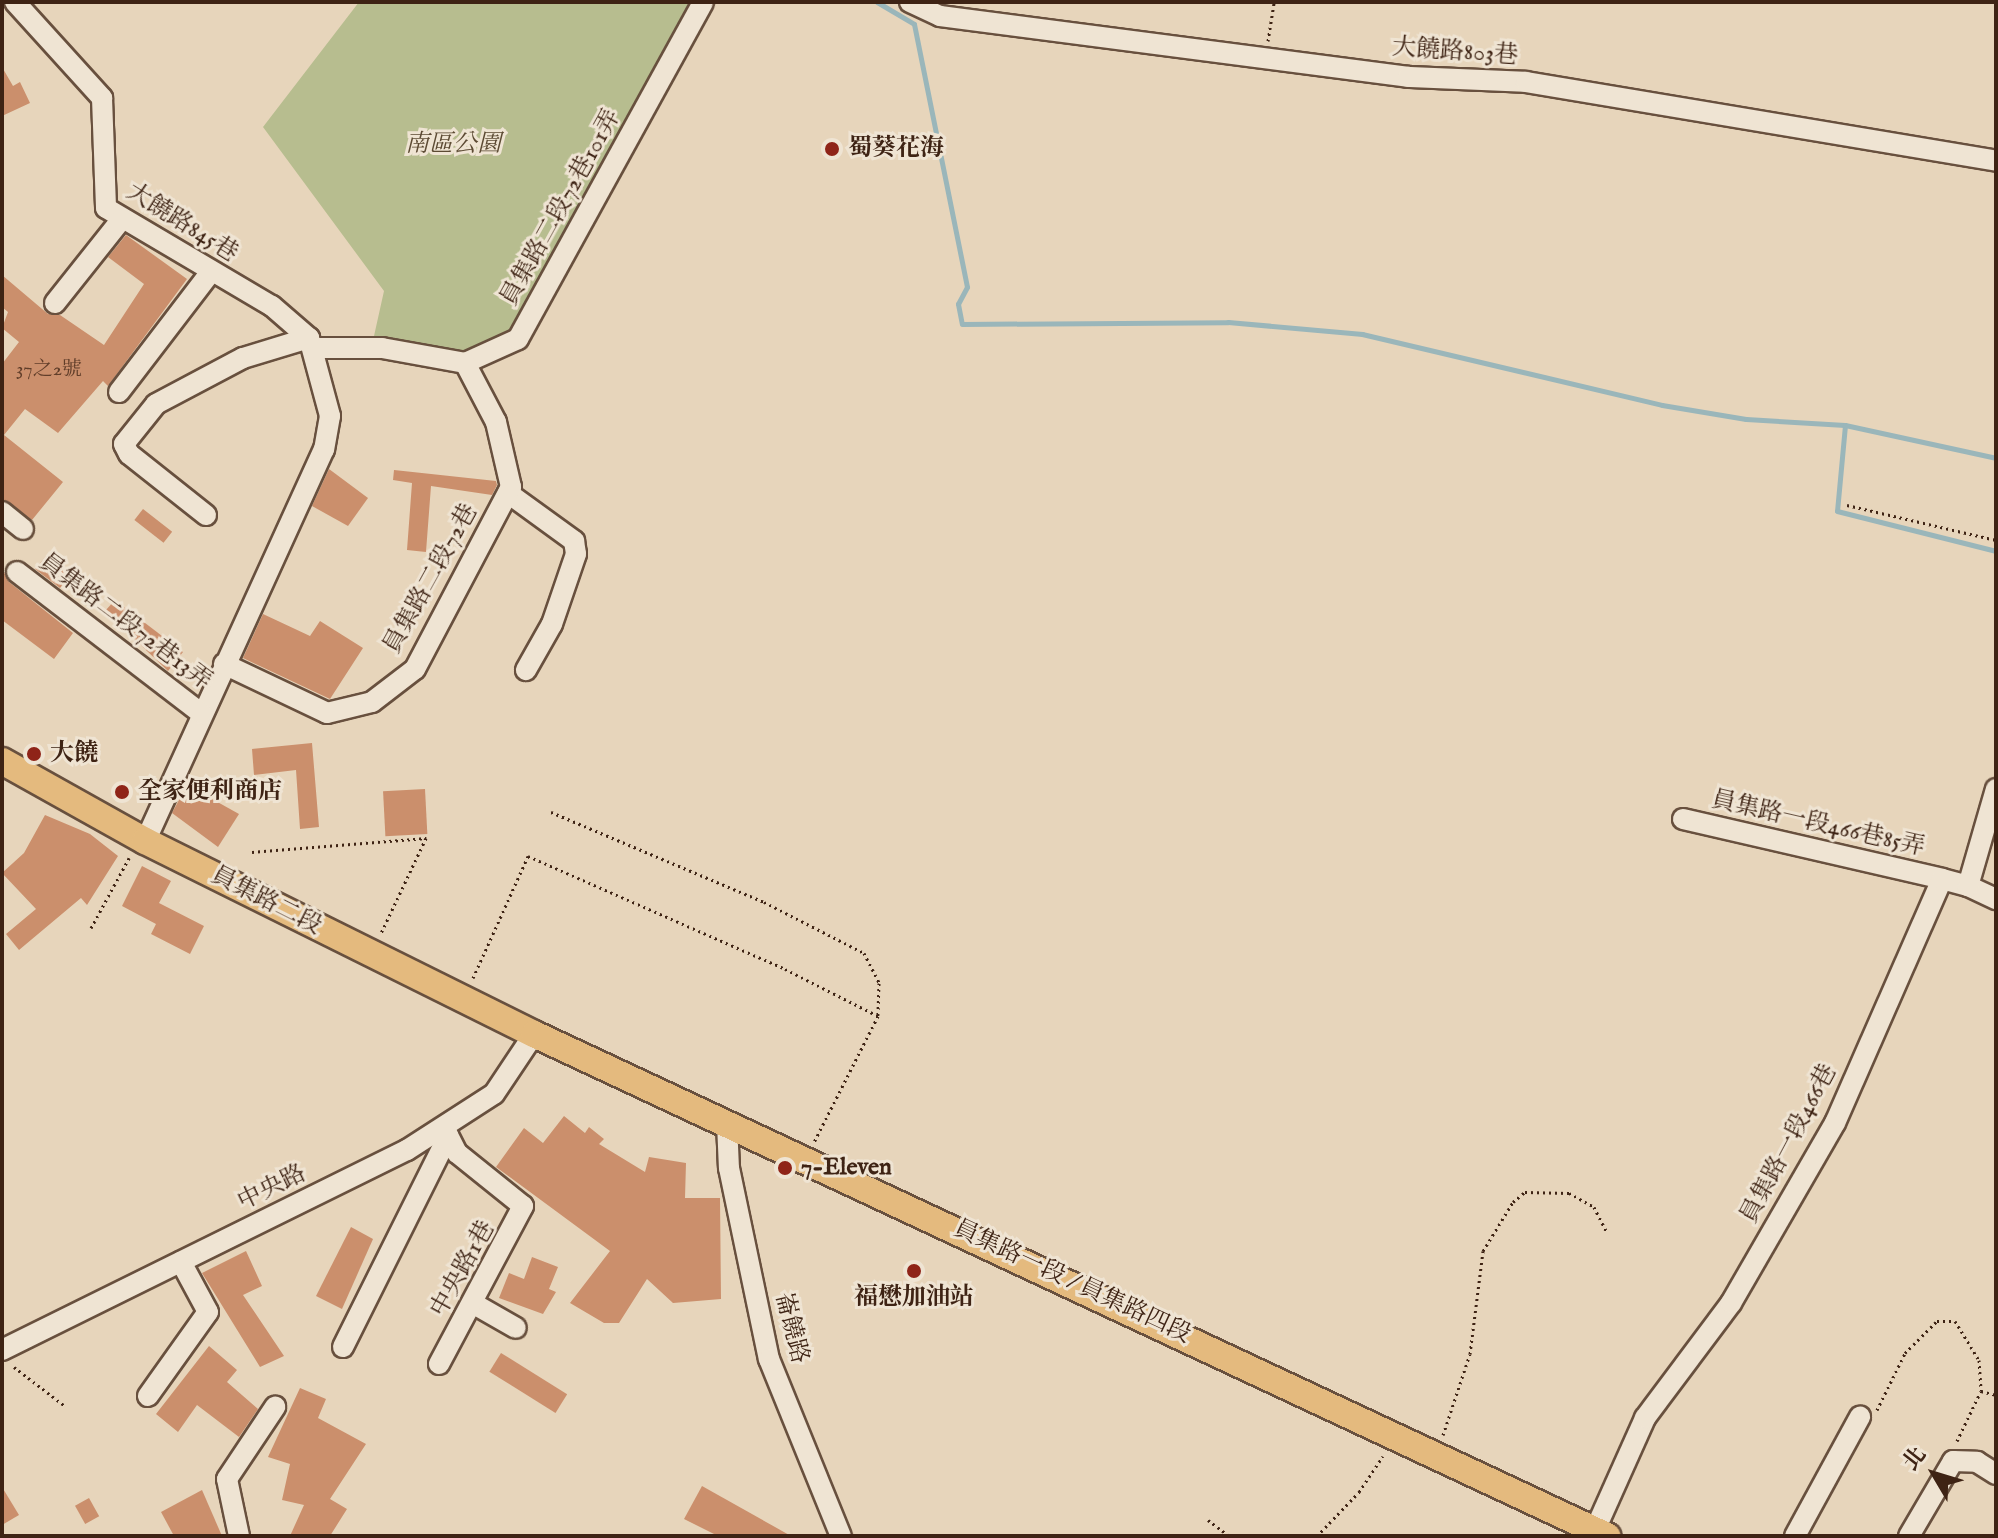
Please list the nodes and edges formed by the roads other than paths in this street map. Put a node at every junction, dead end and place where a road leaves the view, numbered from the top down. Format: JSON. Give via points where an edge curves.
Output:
{"nodes":[{"id":1,"x":13,"y":2,"type":"edge"},
{"id":2,"x":703,"y":2,"type":"edge"},
{"id":3,"x":910,"y":2,"type":"edge"},
{"id":4,"x":2,"y":6,"type":"edge"},
{"id":5,"x":1996,"y":161,"type":"edge"},
{"id":6,"x":121,"y":220,"type":"junction"},
{"id":7,"x":210,"y":273,"type":"junction"},
{"id":8,"x":55,"y":303,"type":"dead end"},
{"id":9,"x":312,"y":343,"type":"junction"},
{"id":10,"x":465,"y":363,"type":"junction"},
{"id":11,"x":119,"y":392,"type":"dead end"},
{"id":12,"x":508,"y":493,"type":"junction"},
{"id":13,"x":2,"y":512,"type":"edge"},
{"id":14,"x":206,"y":515,"type":"dead end"},
{"id":15,"x":23,"y":529,"type":"dead end"},
{"id":16,"x":17,"y":572,"type":"dead end"},
{"id":17,"x":224,"y":664,"type":"junction"},
{"id":18,"x":526,"y":670,"type":"dead end"},
{"id":19,"x":202,"y":714,"type":"junction"},
{"id":20,"x":2,"y":761,"type":"edge"},
{"id":21,"x":1996,"y":789,"type":"edge"},
{"id":22,"x":1683,"y":819,"type":"dead end"},
{"id":23,"x":145,"y":841,"type":"junction"},
{"id":24,"x":1942,"y":879,"type":"junction"},
{"id":25,"x":1968,"y":886,"type":"junction"},
{"id":26,"x":1996,"y":899,"type":"edge"},
{"id":27,"x":534,"y":1034,"type":"junction"},
{"id":28,"x":727,"y":1123,"type":"junction"},
{"id":29,"x":446,"y":1131,"type":"junction"},
{"id":30,"x":181,"y":1262,"type":"junction"},
{"id":31,"x":474,"y":1304,"type":"junction"},
{"id":32,"x":516,"y":1328,"type":"dead end"},
{"id":33,"x":343,"y":1347,"type":"dead end"},
{"id":34,"x":2,"y":1350,"type":"edge"},
{"id":35,"x":439,"y":1364,"type":"dead end"},
{"id":36,"x":148,"y":1396,"type":"dead end"},
{"id":37,"x":275,"y":1407,"type":"dead end"},
{"id":38,"x":1860,"y":1417,"type":"road end"},
{"id":39,"x":1996,"y":1474,"type":"edge"},
{"id":40,"x":1601,"y":1533,"type":"edge"},
{"id":41,"x":239,"y":1536,"type":"edge"},
{"id":42,"x":841,"y":1536,"type":"edge"},
{"id":43,"x":1795,"y":1536,"type":"edge"},
{"id":44,"x":1909,"y":1536,"type":"edge"}],
"edges":[{"from":1,"to":4,"type":"street"},
{"from":1,"to":6,"type":"street","name":"大饒路845巷","via":[[102,98],[106,208]]},
{"from":2,"to":10,"type":"street","name":"員集路二段72巷101弄","via":[[518,339]]},
{"from":3,"to":5,"type":"street","name":"大饒路803巷","via":[[940,16],[1408,77],[1526,82]]},
{"from":6,"to":7,"type":"street","name":"大饒路845巷"},
{"from":6,"to":8,"type":"street"},
{"from":7,"to":9,"type":"street","name":"大饒路845巷","via":[[272,306]]},
{"from":7,"to":11,"type":"street"},
{"from":9,"to":10,"type":"street","via":[[382,348]]},
{"from":9,"to":14,"type":"street","via":[[243,358],[156,404],[124,444]]},
{"from":9,"to":17,"type":"street","via":[[330,416],[324,449]]},
{"from":10,"to":12,"type":"street","name":"員集路二段72巷","via":[[507,457]]},
{"from":12,"to":17,"type":"street","name":"員集路二段72巷","via":[[415,669],[372,702],[327,713]]},
{"from":12,"to":18,"type":"street","via":[[574,541],[576,554],[552,624]]},
{"from":13,"to":15,"type":"street"},
{"from":16,"to":19,"type":"street","name":"員集路二段72巷13弄"},
{"from":17,"to":19,"type":"street"},
{"from":19,"to":23,"type":"street"},
{"from":20,"to":23,"type":"main road","name":"員集路二段"},
{"from":21,"to":25,"type":"street"},
{"from":22,"to":24,"type":"street","name":"員集路一段466巷85弄"},
{"from":23,"to":27,"type":"main road","name":"員集路二段"},
{"from":24,"to":25,"type":"street"},
{"from":24,"to":40,"type":"street","name":"員集路一段466巷","via":[[1835,1123],[1731,1303],[1645,1418]]},
{"from":25,"to":26,"type":"street"},
{"from":27,"to":28,"type":"main road","name":"員集路一段 / 員集路四段"},
{"from":27,"to":29,"type":"street","name":"中央路","via":[[494,1094]]},
{"from":28,"to":40,"type":"main road","name":"員集路一段 / 員集路四段"},
{"from":28,"to":42,"type":"street","name":"崙饒路","via":[[729,1168],[769,1359]]},
{"from":29,"to":30,"type":"street","name":"中央路"},
{"from":29,"to":31,"type":"street","name":"中央路1巷","via":[[457,1153],[523,1206]]},
{"from":29,"to":33,"type":"street"},
{"from":30,"to":34,"type":"street","name":"中央路"},
{"from":30,"to":36,"type":"street","via":[[208,1312]]},
{"from":31,"to":32,"type":"street"},
{"from":31,"to":35,"type":"street","name":"中央路1巷"},
{"from":37,"to":41,"type":"street","via":[[227,1479]]},
{"from":38,"to":43,"type":"street"},
{"from":39,"to":44,"type":"street","via":[[1977,1462],[1953,1461]]}]}
